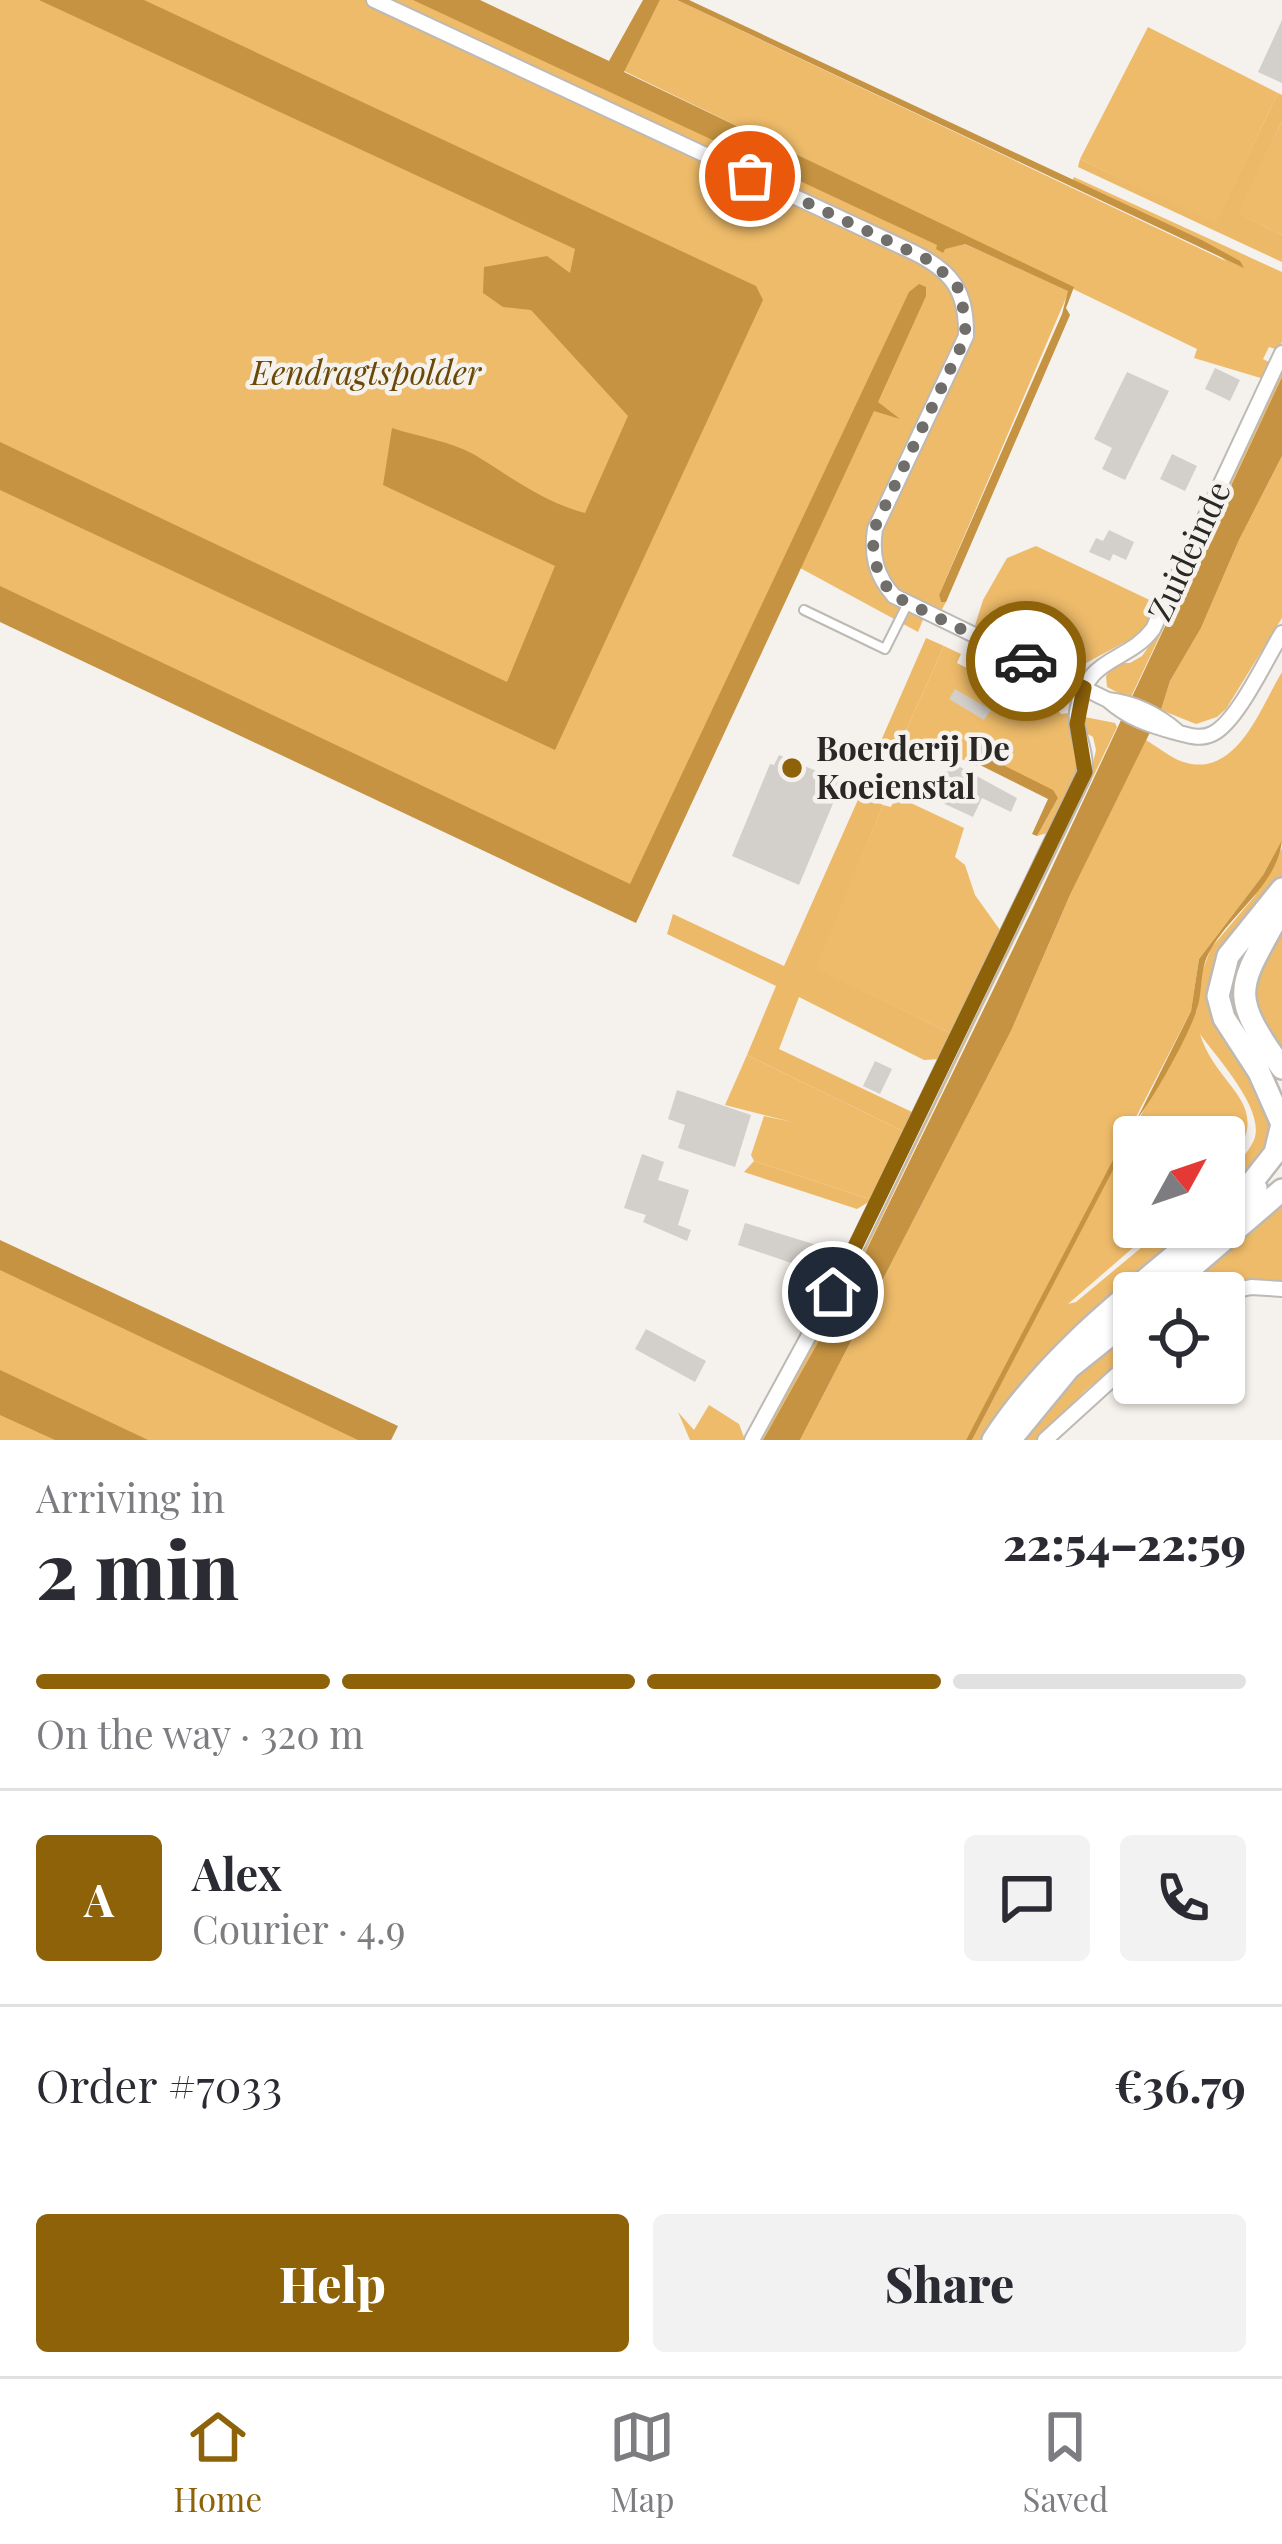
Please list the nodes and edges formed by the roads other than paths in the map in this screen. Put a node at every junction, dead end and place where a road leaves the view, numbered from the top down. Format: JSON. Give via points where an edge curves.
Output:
{"nodes":[{"id":1,"x":374,"y":0,"type":"edge"},
{"id":2,"x":1282,"y":353,"type":"edge"},
{"id":3,"x":907,"y":604,"type":"junction"},
{"id":4,"x":804,"y":610,"type":"dead end"},
{"id":5,"x":1282,"y":633,"type":"edge"},
{"id":6,"x":1084,"y":688,"type":"junction"},
{"id":7,"x":1282,"y":889,"type":"edge"},
{"id":8,"x":1282,"y":908,"type":"edge"},
{"id":9,"x":1282,"y":1068,"type":"edge"},
{"id":10,"x":1259,"y":1072,"type":"junction"},
{"id":11,"x":1282,"y":1099,"type":"edge"},
{"id":12,"x":1282,"y":1124,"type":"edge"},
{"id":13,"x":1279,"y":1157,"type":"edge"},
{"id":14,"x":1282,"y":1190,"type":"edge"},
{"id":15,"x":1282,"y":1200,"type":"edge"},
{"id":16,"x":1253,"y":1204,"type":"junction"},
{"id":17,"x":1245,"y":1207,"type":"edge"},
{"id":18,"x":1184,"y":1248,"type":"edge"},
{"id":19,"x":1183,"y":1272,"type":"edge"},
{"id":20,"x":1245,"y":1288,"type":"edge"},
{"id":21,"x":1282,"y":1288,"type":"edge"},
{"id":22,"x":1113,"y":1333,"type":"edge"},
{"id":23,"x":1113,"y":1377,"type":"edge"},
{"id":24,"x":752,"y":1440,"type":"edge"},
{"id":25,"x":993,"y":1440,"type":"edge"},
{"id":26,"x":1010,"y":1440,"type":"edge"},
{"id":27,"x":1045,"y":1440,"type":"edge"}],
"edges":[{"from":1,"to":3,"type":"street","via":[[913,252],[954,280],[966,336],[874,529],[880,579]]},
{"from":2,"to":6,"type":"street","name":"Zuideinde","via":[[1153,629],[1100,665]]},
{"from":3,"to":4,"type":"lane","via":[[885,649]]},
{"from":3,"to":6,"type":"street"},
{"from":5,"to":6,"type":"street","via":[[1222,727],[1204,736],[1178,733]]},
{"from":6,"to":24,"type":"street","via":[[1082,779],[851,1258]]},
{"from":7,"to":10,"type":"main road","via":[[1228,956],[1219,982],[1224,1018]]},
{"from":8,"to":9,"type":"main road","via":[[1244,994],[1252,1025]]},
{"from":10,"to":11,"type":"main road"},
{"from":10,"to":12,"type":"main road"},
{"from":12,"to":13,"type":"main road"},
{"from":13,"to":16,"type":"main road"},
{"from":14,"to":16,"type":"main road"},
{"from":15,"to":16,"type":"main road"},
{"from":16,"to":17,"type":"main road"},
{"from":16,"to":19,"type":"main road"},
{"from":18,"to":25,"type":"main road","via":[[1059,1355]]},
{"from":20,"to":21,"type":"street"},
{"from":22,"to":26,"type":"main road","via":[[1069,1368]]},
{"from":23,"to":27,"type":"street"}]}
